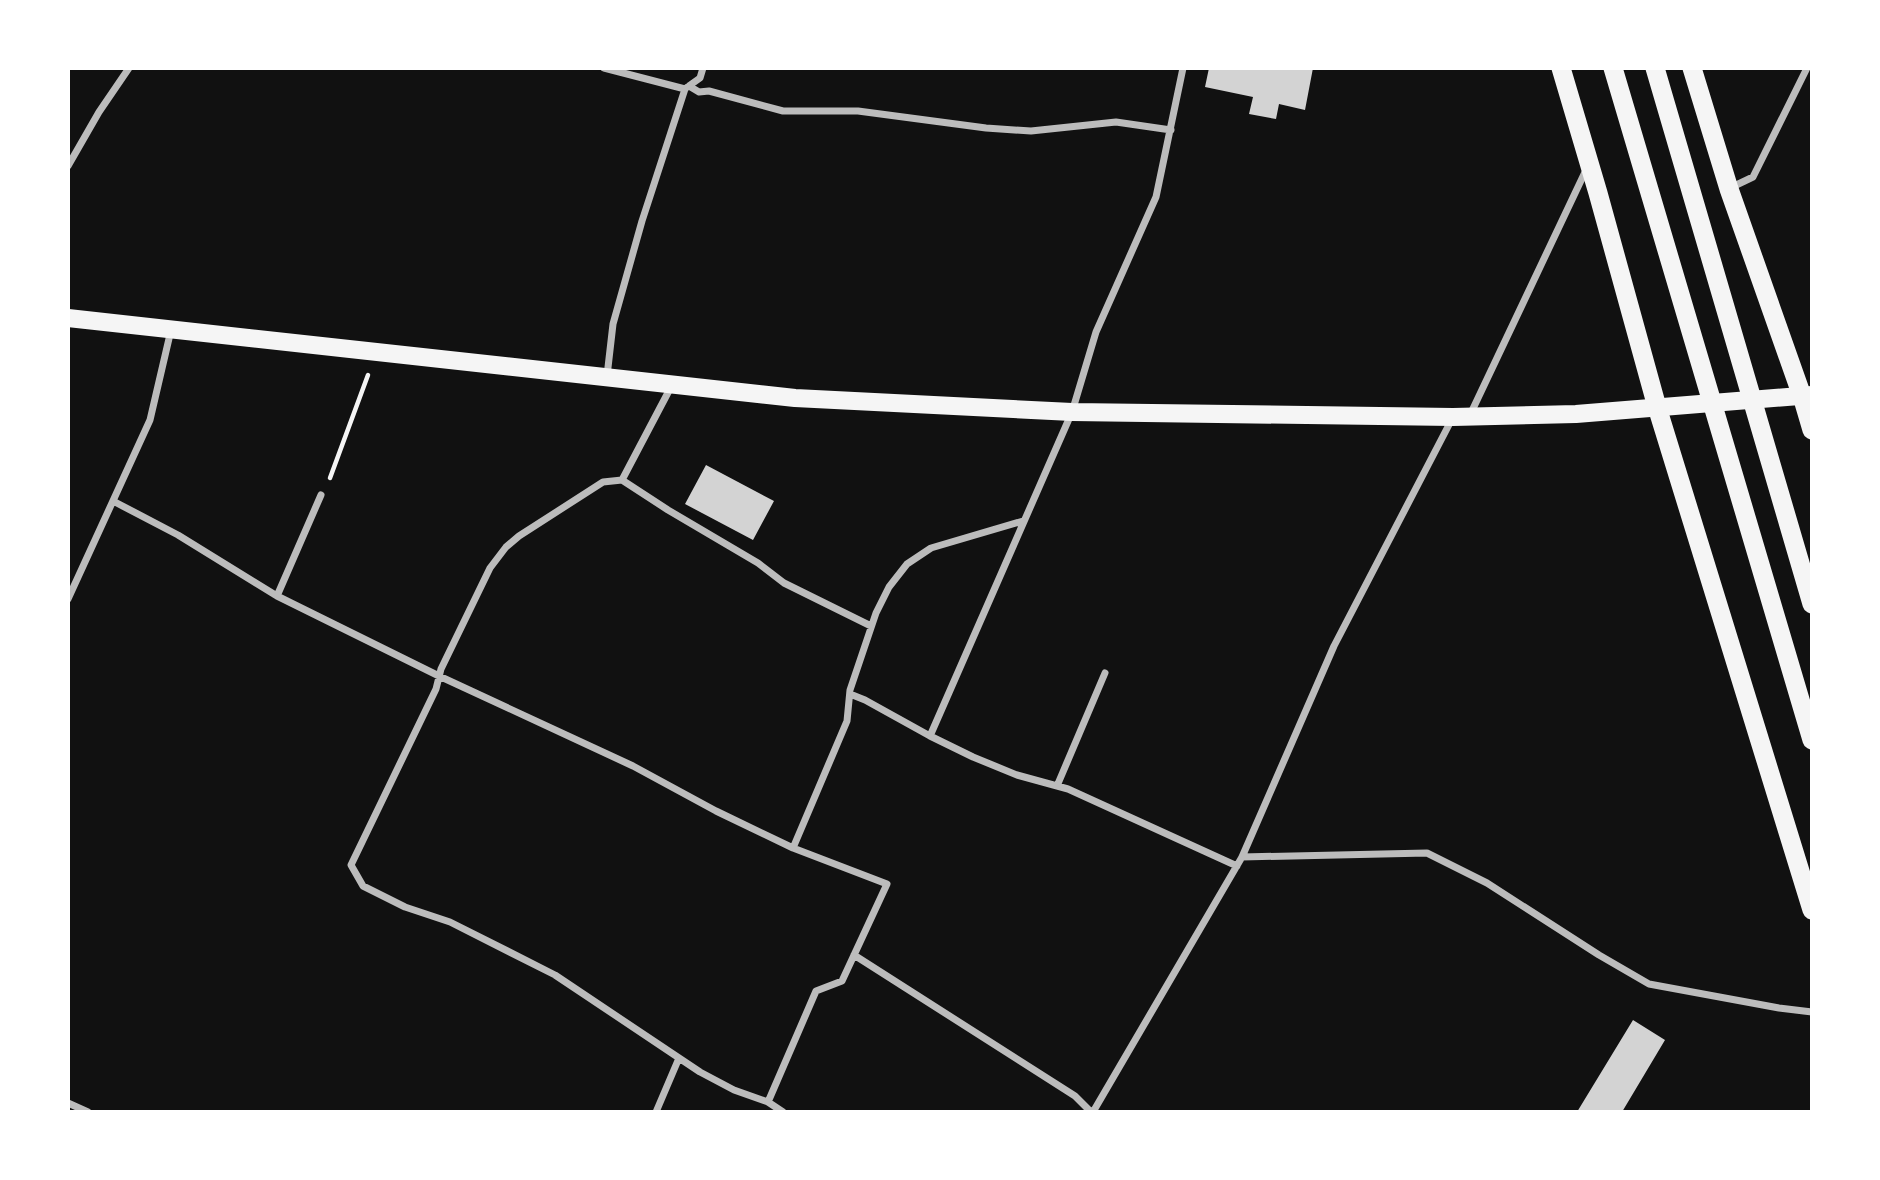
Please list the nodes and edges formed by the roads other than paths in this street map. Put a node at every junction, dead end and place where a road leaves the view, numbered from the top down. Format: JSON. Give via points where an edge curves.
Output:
{"nodes":[{"id":1,"x":129,"y":68,"type":"edge"},
{"id":2,"x":604,"y":68,"type":"edge"},
{"id":3,"x":703,"y":68,"type":"edge"},
{"id":4,"x":1183,"y":68,"type":"edge"},
{"id":5,"x":1561,"y":68,"type":"edge"},
{"id":6,"x":1613,"y":68,"type":"edge"},
{"id":7,"x":1655,"y":68,"type":"edge"},
{"id":8,"x":1692,"y":68,"type":"edge"},
{"id":9,"x":1807,"y":68,"type":"edge"},
{"id":10,"x":687,"y":87,"type":"junction"},
{"id":11,"x":1171,"y":130,"type":"junction"},
{"id":12,"x":1590,"y":163,"type":"junction"},
{"id":13,"x":68,"y":166,"type":"edge"},
{"id":14,"x":1729,"y":189,"type":"junction"},
{"id":15,"x":68,"y":318,"type":"edge"},
{"id":16,"x":171,"y":329,"type":"junction"},
{"id":17,"x":607,"y":377,"type":"junction"},
{"id":18,"x":672,"y":384,"type":"junction"},
{"id":19,"x":1807,"y":395,"type":"edge"},
{"id":20,"x":1657,"y":407,"type":"junction"},
{"id":21,"x":1072,"y":412,"type":"junction"},
{"id":22,"x":1461,"y":417,"type":"junction"},
{"id":23,"x":1812,"y":430,"type":"edge"},
{"id":24,"x":622,"y":480,"type":"junction"},
{"id":25,"x":321,"y":495,"type":"road end"},
{"id":26,"x":113,"y":500,"type":"junction"},
{"id":27,"x":1023,"y":521,"type":"junction"},
{"id":28,"x":276,"y":596,"type":"junction"},
{"id":29,"x":68,"y":598,"type":"edge"},
{"id":30,"x":1812,"y":604,"type":"edge"},
{"id":31,"x":872,"y":626,"type":"junction"},
{"id":32,"x":1105,"y":673,"type":"dead end"},
{"id":33,"x":439,"y":676,"type":"junction"},
{"id":34,"x":850,"y":694,"type":"junction"},
{"id":35,"x":930,"y":736,"type":"junction"},
{"id":36,"x":1812,"y":740,"type":"edge"},
{"id":37,"x":1056,"y":786,"type":"junction"},
{"id":38,"x":793,"y":848,"type":"junction"},
{"id":39,"x":1242,"y":857,"type":"junction"},
{"id":40,"x":1237,"y":866,"type":"junction"},
{"id":41,"x":1812,"y":910,"type":"edge"},
{"id":42,"x":854,"y":955,"type":"junction"},
{"id":43,"x":1812,"y":1012,"type":"edge"},
{"id":44,"x":679,"y":1058,"type":"junction"},
{"id":45,"x":68,"y":1102,"type":"edge"},
{"id":46,"x":768,"y":1102,"type":"junction"},
{"id":47,"x":88,"y":1112,"type":"edge"},
{"id":48,"x":656,"y":1112,"type":"edge"},
{"id":49,"x":783,"y":1112,"type":"edge"},
{"id":50,"x":1092,"y":1112,"type":"edge"}],
"edges":[{"from":1,"to":13,"type":"street"},
{"from":2,"to":10,"type":"street"},
{"from":3,"to":10,"type":"street","via":[[700,78]]},
{"from":4,"to":11,"type":"street"},
{"from":5,"to":12,"type":"highway"},
{"from":6,"to":36,"type":"highway"},
{"from":7,"to":30,"type":"highway"},
{"from":8,"to":14,"type":"highway"},
{"from":9,"to":14,"type":"street","via":[[1753,177]]},
{"from":10,"to":11,"type":"street","via":[[783,111],[858,111],[1031,131],[1116,122]]},
{"from":10,"to":17,"type":"street","via":[[613,324]]},
{"from":11,"to":21,"type":"street","via":[[1156,197],[1096,332]]},
{"from":12,"to":20,"type":"highway"},
{"from":12,"to":22,"type":"street"},
{"from":14,"to":19,"type":"highway"},
{"from":15,"to":16,"type":"main road"},
{"from":16,"to":17,"type":"main road"},
{"from":16,"to":26,"type":"street","via":[[150,420]]},
{"from":17,"to":18,"type":"main road"},
{"from":18,"to":21,"type":"main road","via":[[795,398]]},
{"from":18,"to":24,"type":"street"},
{"from":19,"to":20,"type":"main road"},
{"from":19,"to":23,"type":"highway"},
{"from":20,"to":22,"type":"main road"},
{"from":20,"to":41,"type":"highway"},
{"from":21,"to":22,"type":"main road"},
{"from":21,"to":27,"type":"street"},
{"from":22,"to":39,"type":"street","via":[[1334,646]]},
{"from":24,"to":31,"type":"street","via":[[784,583]]},
{"from":24,"to":33,"type":"street","via":[[603,482],[506,547],[490,568]]},
{"from":25,"to":28,"type":"street"},
{"from":26,"to":28,"type":"street"},
{"from":26,"to":29,"type":"street"},
{"from":27,"to":31,"type":"street","via":[[931,548],[907,564],[889,587]]},
{"from":27,"to":35,"type":"street"},
{"from":28,"to":33,"type":"street"},
{"from":31,"to":34,"type":"street"},
{"from":32,"to":37,"type":"street"},
{"from":33,"to":38,"type":"street","via":[[634,766]]},
{"from":33,"to":44,"type":"street","via":[[351,865],[363,886],[450,922],[555,975]]},
{"from":34,"to":35,"type":"street"},
{"from":34,"to":38,"type":"street","via":[[847,721]]},
{"from":35,"to":37,"type":"street","via":[[1017,775]]},
{"from":37,"to":40,"type":"street"},
{"from":38,"to":42,"type":"street","via":[[887,884]]},
{"from":39,"to":40,"type":"street"},
{"from":39,"to":43,"type":"street","via":[[1427,853],[1487,883],[1648,985]]},
{"from":40,"to":50,"type":"street"},
{"from":42,"to":46,"type":"street","via":[[842,981],[816,991]]},
{"from":42,"to":50,"type":"street","via":[[1075,1096]]},
{"from":44,"to":46,"type":"street","via":[[734,1090]]},
{"from":44,"to":48,"type":"street"},
{"from":45,"to":47,"type":"street"},
{"from":46,"to":49,"type":"street"}]}
